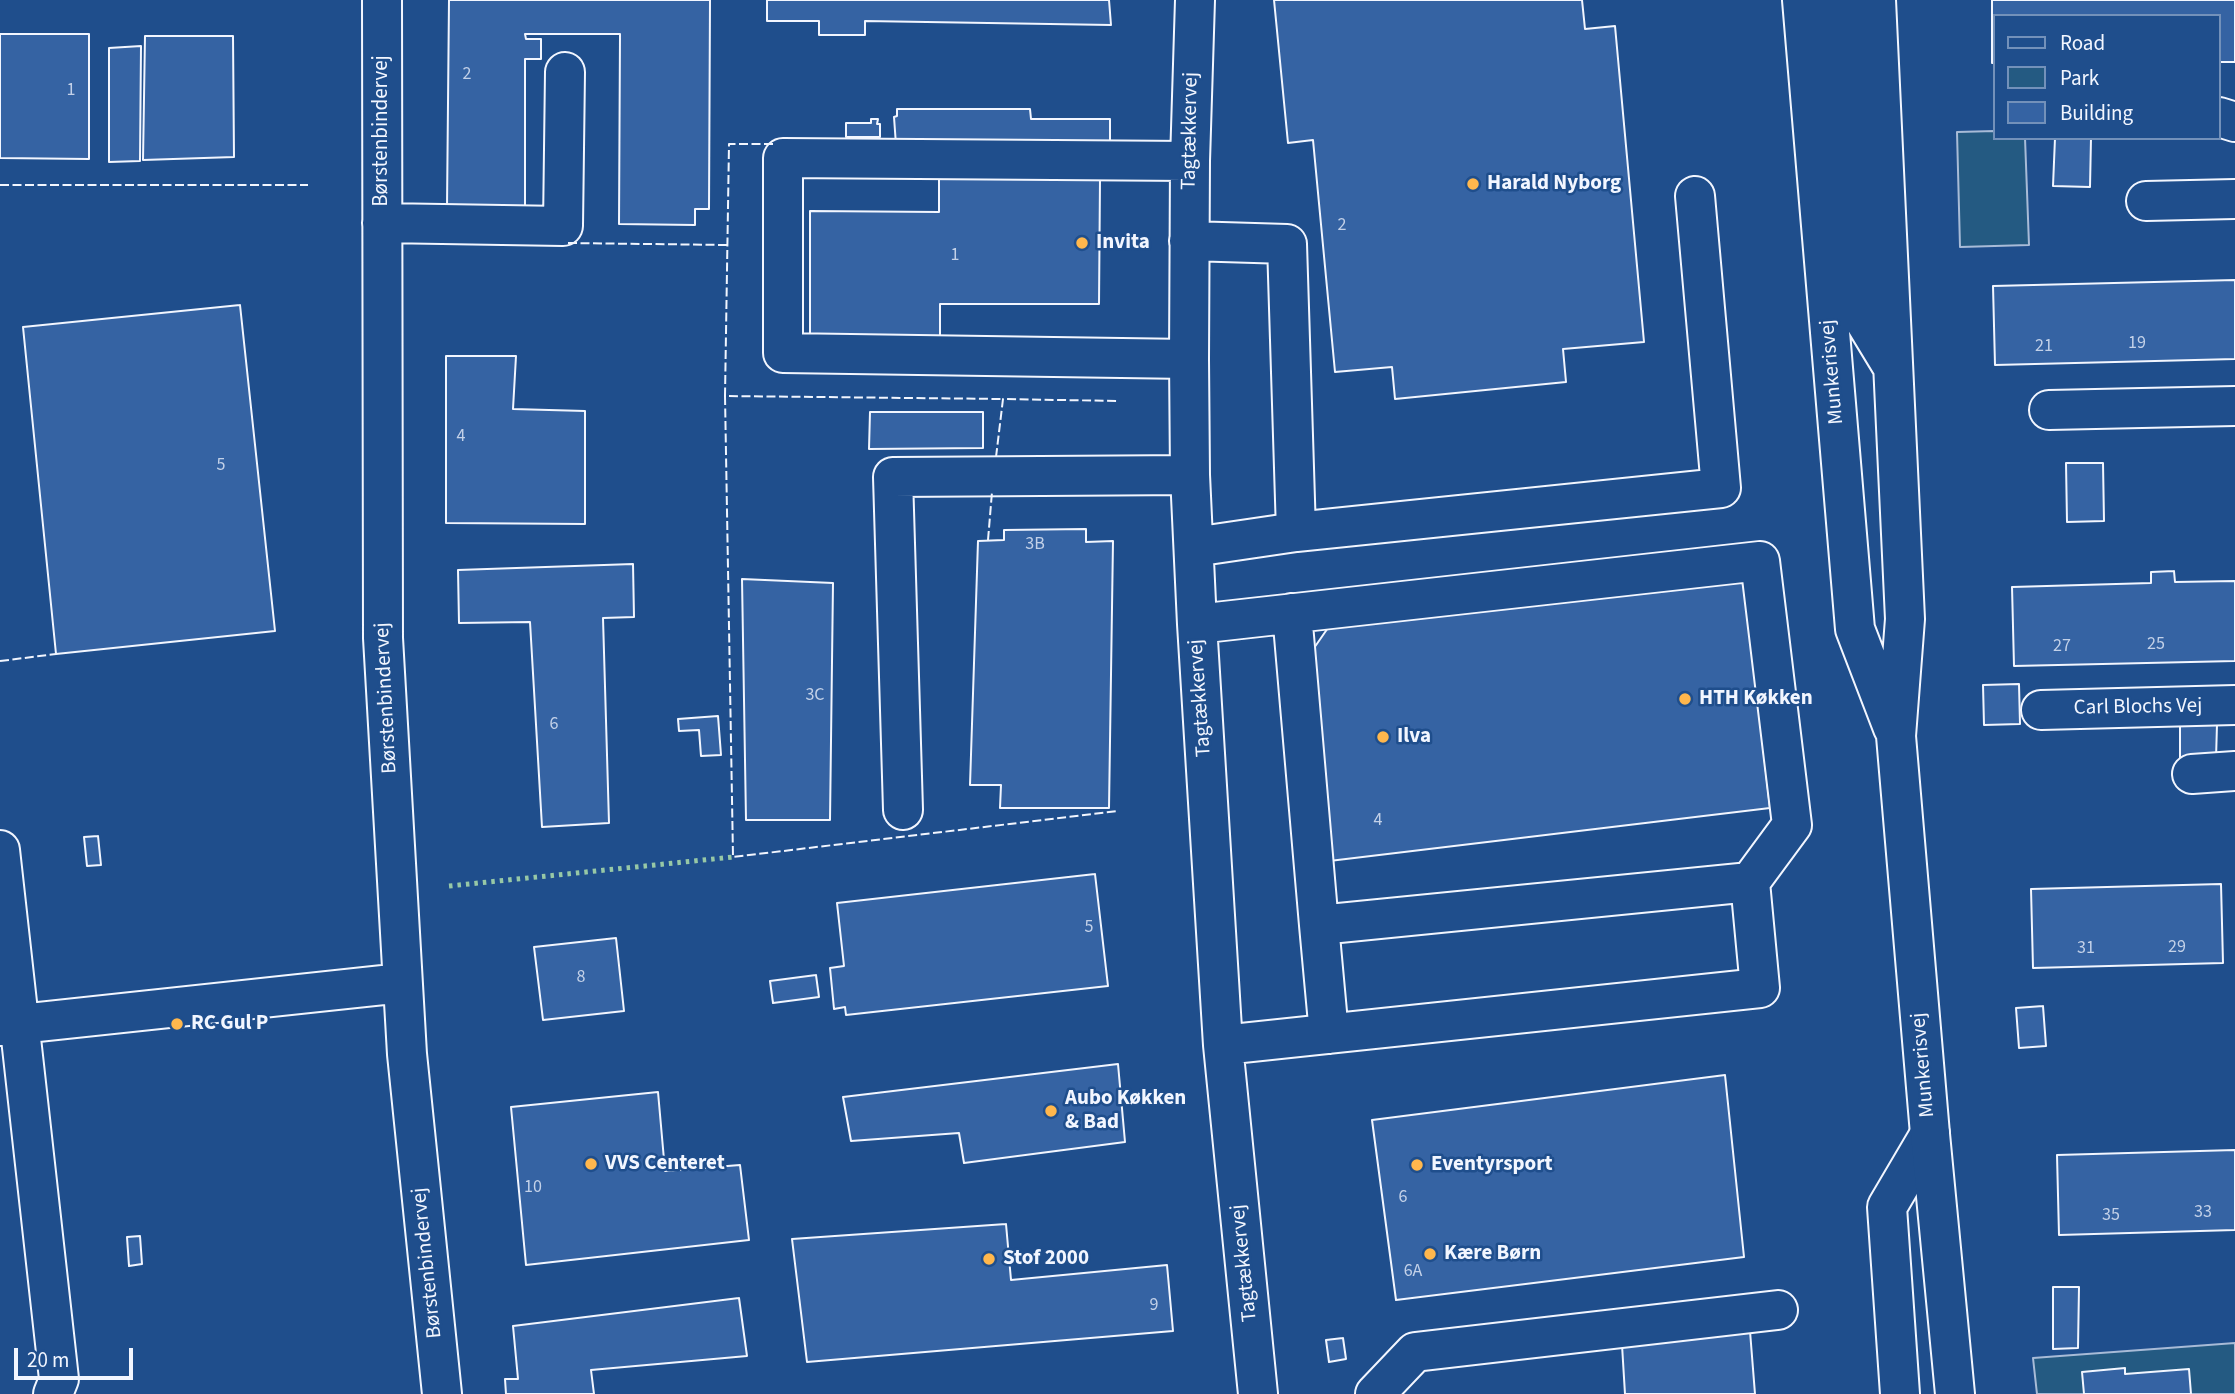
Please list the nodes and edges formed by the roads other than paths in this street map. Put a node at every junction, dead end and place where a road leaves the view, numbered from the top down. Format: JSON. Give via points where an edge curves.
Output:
{"nodes":[{"id":1,"x":382,"y":0,"type":"edge"},
{"id":2,"x":1195,"y":0,"type":"edge"},
{"id":3,"x":1802,"y":0,"type":"edge"},
{"id":4,"x":1838,"y":0,"type":"edge"},
{"id":5,"x":1876,"y":0,"type":"edge"},
{"id":6,"x":565,"y":72,"type":"dead end"},
{"id":7,"x":1190,"y":161,"type":"junction"},
{"id":8,"x":1695,"y":196,"type":"dead end"},
{"id":9,"x":2235,"y":199,"type":"edge"},
{"id":10,"x":2146,"y":201,"type":"dead end"},
{"id":11,"x":382,"y":223,"type":"junction"},
{"id":12,"x":1189,"y":241,"type":"junction"},
{"id":13,"x":1189,"y":359,"type":"junction"},
{"id":14,"x":1894,"y":368,"type":"junction"},
{"id":15,"x":2235,"y":406,"type":"edge"},
{"id":16,"x":2049,"y":410,"type":"dead end"},
{"id":17,"x":1190,"y":475,"type":"junction"},
{"id":18,"x":1296,"y":532,"type":"junction"},
{"id":19,"x":1194,"y":547,"type":"junction"},
{"id":20,"x":1293,"y":613,"type":"junction"},
{"id":21,"x":1197,"y":624,"type":"junction"},
{"id":22,"x":2235,"y":705,"type":"edge"},
{"id":23,"x":2041,"y":710,"type":"dead end"},
{"id":24,"x":1896,"y":736,"type":"junction"},
{"id":25,"x":2235,"y":771,"type":"edge"},
{"id":26,"x":2192,"y":774,"type":"dead end"},
{"id":27,"x":903,"y":810,"type":"dead end"},
{"id":28,"x":0,"y":849,"type":"edge"},
{"id":29,"x":1750,"y":882,"type":"junction"},
{"id":30,"x":1319,"y":925,"type":"junction"},
{"id":31,"x":402,"y":983,"type":"junction"},
{"id":32,"x":10,"y":1025,"type":"edge"},
{"id":33,"x":1329,"y":1034,"type":"junction"},
{"id":34,"x":1223,"y":1045,"type":"junction"},
{"id":35,"x":1930,"y":1134,"type":"junction"},
{"id":36,"x":1778,"y":1310,"type":"dead end"},
{"id":37,"x":53,"y":1394,"type":"edge"},
{"id":38,"x":442,"y":1394,"type":"edge"},
{"id":39,"x":1258,"y":1394,"type":"edge"},
{"id":40,"x":1376,"y":1394,"type":"edge"},
{"id":41,"x":1900,"y":1394,"type":"edge"},
{"id":42,"x":1955,"y":1394,"type":"edge"}],
"edges":[{"from":1,"to":11,"type":"street","name":"Børstenbindervej"},
{"from":2,"to":7,"type":"street","name":"Tagtækkervej"},
{"from":3,"to":24,"type":"street","name":"Munkerisvej","via":[[1854,629]]},
{"from":4,"to":14,"type":"street","via":[[1861,315]]},
{"from":5,"to":14,"type":"street","name":"Munkerisvej"},
{"from":6,"to":11,"type":"street","via":[[562,226]]},
{"from":7,"to":12,"type":"street","name":"Tagtækkervej"},
{"from":7,"to":13,"type":"street","via":[[783,158],[783,353]]},
{"from":8,"to":18,"type":"street","via":[[1721,488]]},
{"from":9,"to":10,"type":"street"},
{"from":11,"to":31,"type":"street","name":"Børstenbindervej","via":[[383,638]]},
{"from":12,"to":13,"type":"street","name":"Tagtækkervej"},
{"from":12,"to":18,"type":"street","via":[[1287,244]]},
{"from":13,"to":17,"type":"street","name":"Tagtækkervej"},
{"from":14,"to":24,"type":"street","name":"Munkerisvej","via":[[1905,619]]},
{"from":15,"to":16,"type":"street"},
{"from":17,"to":19,"type":"street","name":"Tagtækkervej"},
{"from":17,"to":27,"type":"street","via":[[893,477]]},
{"from":18,"to":19,"type":"street"},
{"from":19,"to":21,"type":"street","name":"Tagtækkervej"},
{"from":20,"to":21,"type":"street"},
{"from":20,"to":29,"type":"street","via":[[1760,561],[1792,825]]},
{"from":20,"to":30,"type":"street"},
{"from":21,"to":34,"type":"street","name":"Tagtækkervej"},
{"from":22,"to":23,"type":"street","name":"Carl Blochs Vej"},
{"from":24,"to":35,"type":"street","name":"Munkerisvej"},
{"from":25,"to":26,"type":"street"},
{"from":28,"to":32,"type":"street"},
{"from":29,"to":30,"type":"street"},
{"from":29,"to":33,"type":"street","via":[[1760,988]]},
{"from":30,"to":33,"type":"street"},
{"from":31,"to":32,"type":"street"},
{"from":31,"to":38,"type":"street","name":"Børstenbindervej"},
{"from":32,"to":37,"type":"street","via":[[59,1379]]},
{"from":33,"to":34,"type":"street"},
{"from":34,"to":39,"type":"street","name":"Tagtækkervej"},
{"from":35,"to":41,"type":"street","via":[[1887,1208]]},
{"from":35,"to":42,"type":"street","name":"Munkerisvej"},
{"from":36,"to":40,"type":"street","via":[[1415,1352]]}]}
